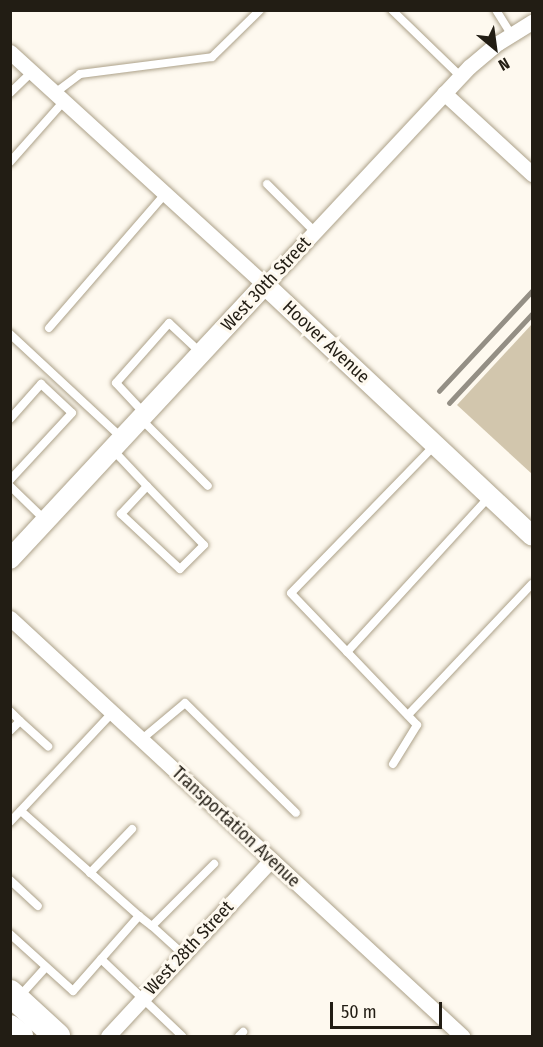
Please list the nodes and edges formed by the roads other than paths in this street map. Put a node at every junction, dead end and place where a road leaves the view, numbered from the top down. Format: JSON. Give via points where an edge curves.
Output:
{"nodes":[{"id":1,"x":260,"y":10,"type":"edge"},
{"id":2,"x":392,"y":10,"type":"edge"},
{"id":3,"x":496,"y":10,"type":"edge"},
{"id":4,"x":532,"y":22,"type":"edge"},
{"id":5,"x":511,"y":34,"type":"junction"},
{"id":6,"x":10,"y":52,"type":"edge"},
{"id":7,"x":32,"y":72,"type":"junction"},
{"id":8,"x":460,"y":76,"type":"junction"},
{"id":9,"x":10,"y":93,"type":"edge"},
{"id":10,"x":444,"y":93,"type":"junction"},
{"id":11,"x":60,"y":97,"type":"junction"},
{"id":12,"x":10,"y":162,"type":"edge"},
{"id":13,"x":532,"y":174,"type":"edge"},
{"id":14,"x":267,"y":184,"type":"dead end"},
{"id":15,"x":165,"y":194,"type":"junction"},
{"id":16,"x":315,"y":232,"type":"junction"},
{"id":17,"x":266,"y":285,"type":"junction"},
{"id":18,"x":49,"y":328,"type":"dead end"},
{"id":19,"x":12,"y":338,"type":"edge"},
{"id":20,"x":202,"y":354,"type":"junction"},
{"id":21,"x":143,"y":417,"type":"junction"},
{"id":22,"x":10,"y":419,"type":"edge"},
{"id":23,"x":118,"y":444,"type":"junction"},
{"id":24,"x":435,"y":444,"type":"junction"},
{"id":25,"x":10,"y":480,"type":"edge"},
{"id":26,"x":10,"y":486,"type":"edge"},
{"id":27,"x":147,"y":486,"type":"junction"},
{"id":28,"x":208,"y":486,"type":"dead end"},
{"id":29,"x":490,"y":496,"type":"junction"},
{"id":30,"x":46,"y":522,"type":"junction"},
{"id":31,"x":532,"y":536,"type":"edge"},
{"id":32,"x":10,"y":559,"type":"edge"},
{"id":33,"x":532,"y":584,"type":"edge"},
{"id":34,"x":10,"y":618,"type":"edge"},
{"id":35,"x":347,"y":652,"type":"junction"},
{"id":36,"x":10,"y":711,"type":"edge"},
{"id":37,"x":113,"y":712,"type":"junction"},
{"id":38,"x":408,"y":715,"type":"junction"},
{"id":39,"x":20,"y":721,"type":"junction"},
{"id":40,"x":10,"y":731,"type":"edge"},
{"id":41,"x":142,"y":739,"type":"junction"},
{"id":42,"x":48,"y":746,"type":"dead end"},
{"id":43,"x":393,"y":764,"type":"dead end"},
{"id":44,"x":21,"y":811,"type":"junction"},
{"id":45,"x":296,"y":813,"type":"dead end"},
{"id":46,"x":10,"y":822,"type":"edge"},
{"id":47,"x":132,"y":829,"type":"dead end"},
{"id":48,"x":271,"y":860,"type":"junction"},
{"id":49,"x":214,"y":864,"type":"dead end"},
{"id":50,"x":90,"y":873,"type":"junction"},
{"id":51,"x":10,"y":880,"type":"edge"},
{"id":52,"x":38,"y":906,"type":"dead end"},
{"id":53,"x":139,"y":916,"type":"junction"},
{"id":54,"x":152,"y":926,"type":"junction"},
{"id":55,"x":10,"y":934,"type":"edge"},
{"id":56,"x":184,"y":955,"type":"junction"},
{"id":57,"x":101,"y":959,"type":"junction"},
{"id":58,"x":46,"y":967,"type":"junction"},
{"id":59,"x":14,"y":996,"type":"edge"},
{"id":60,"x":142,"y":1000,"type":"junction"},
{"id":61,"x":10,"y":1028,"type":"edge"},
{"id":62,"x":20,"y":1036,"type":"edge"},
{"id":63,"x":57,"y":1036,"type":"edge"},
{"id":64,"x":108,"y":1036,"type":"edge"},
{"id":65,"x":182,"y":1036,"type":"edge"},
{"id":66,"x":462,"y":1036,"type":"edge"}],
"edges":[{"from":1,"to":11,"type":"lane","via":[[212,57],[80,74]]},
{"from":2,"to":8,"type":"lane"},
{"from":3,"to":5,"type":"lane"},
{"from":4,"to":5,"type":"street","name":"West 30th Street"},
{"from":5,"to":8,"type":"street","name":"West 30th Street"},
{"from":6,"to":7,"type":"street","name":"Hoover Avenue"},
{"from":7,"to":9,"type":"lane"},
{"from":7,"to":11,"type":"street","name":"Hoover Avenue"},
{"from":8,"to":10,"type":"street","name":"West 30th Street"},
{"from":10,"to":13,"type":"street"},
{"from":10,"to":16,"type":"street","name":"West 30th Street"},
{"from":11,"to":12,"type":"lane"},
{"from":11,"to":15,"type":"street","name":"Hoover Avenue"},
{"from":14,"to":16,"type":"lane"},
{"from":15,"to":17,"type":"street","name":"Hoover Avenue"},
{"from":15,"to":18,"type":"lane"},
{"from":16,"to":17,"type":"street","name":"West 30th Street"},
{"from":17,"to":20,"type":"street","name":"West 30th Street"},
{"from":17,"to":24,"type":"street","name":"Hoover Avenue"},
{"from":19,"to":23,"type":"lane"},
{"from":20,"to":21,"type":"street","name":"West 30th Street"},
{"from":20,"to":21,"type":"lane","via":[[169,323],[116,383]]},
{"from":21,"to":23,"type":"street","name":"West 30th Street"},
{"from":21,"to":28,"type":"lane"},
{"from":22,"to":25,"type":"lane","via":[[42,384],[72,413]]},
{"from":23,"to":27,"type":"lane"},
{"from":23,"to":30,"type":"street","name":"West 30th Street"},
{"from":24,"to":29,"type":"street","name":"Hoover Avenue"},
{"from":24,"to":35,"type":"lane","via":[[291,594]]},
{"from":26,"to":30,"type":"lane"},
{"from":27,"to":27,"type":"lane","via":[[204,545],[180,569],[122,514]]},
{"from":29,"to":31,"type":"street","name":"Hoover Avenue"},
{"from":29,"to":35,"type":"lane"},
{"from":30,"to":32,"type":"street","name":"West 30th Street"},
{"from":33,"to":38,"type":"lane"},
{"from":34,"to":37,"type":"street","name":"Transportation Avenue"},
{"from":35,"to":38,"type":"lane"},
{"from":36,"to":39,"type":"lane"},
{"from":37,"to":41,"type":"street","name":"Transportation Avenue"},
{"from":37,"to":44,"type":"lane"},
{"from":38,"to":43,"type":"lane","via":[[417,725]]},
{"from":39,"to":40,"type":"lane"},
{"from":39,"to":42,"type":"lane"},
{"from":41,"to":45,"type":"lane","via":[[185,704]]},
{"from":41,"to":48,"type":"street","name":"Transportation Avenue"},
{"from":44,"to":46,"type":"lane"},
{"from":44,"to":50,"type":"lane"},
{"from":47,"to":50,"type":"lane"},
{"from":48,"to":56,"type":"street","name":"West 28th Street"},
{"from":48,"to":66,"type":"street","name":"Transportation Avenue"},
{"from":49,"to":54,"type":"lane"},
{"from":50,"to":53,"type":"lane"},
{"from":51,"to":52,"type":"lane"},
{"from":53,"to":54,"type":"lane"},
{"from":53,"to":57,"type":"lane"},
{"from":54,"to":56,"type":"lane"},
{"from":55,"to":58,"type":"lane"},
{"from":56,"to":60,"type":"street","name":"West 28th Street"},
{"from":57,"to":58,"type":"lane","via":[[73,991]]},
{"from":57,"to":60,"type":"lane"},
{"from":58,"to":59,"type":"lane"},
{"from":59,"to":63,"type":"main road"},
{"from":60,"to":64,"type":"street","name":"West 28th Street"},
{"from":60,"to":65,"type":"lane"},
{"from":61,"to":62,"type":"main road"}]}
